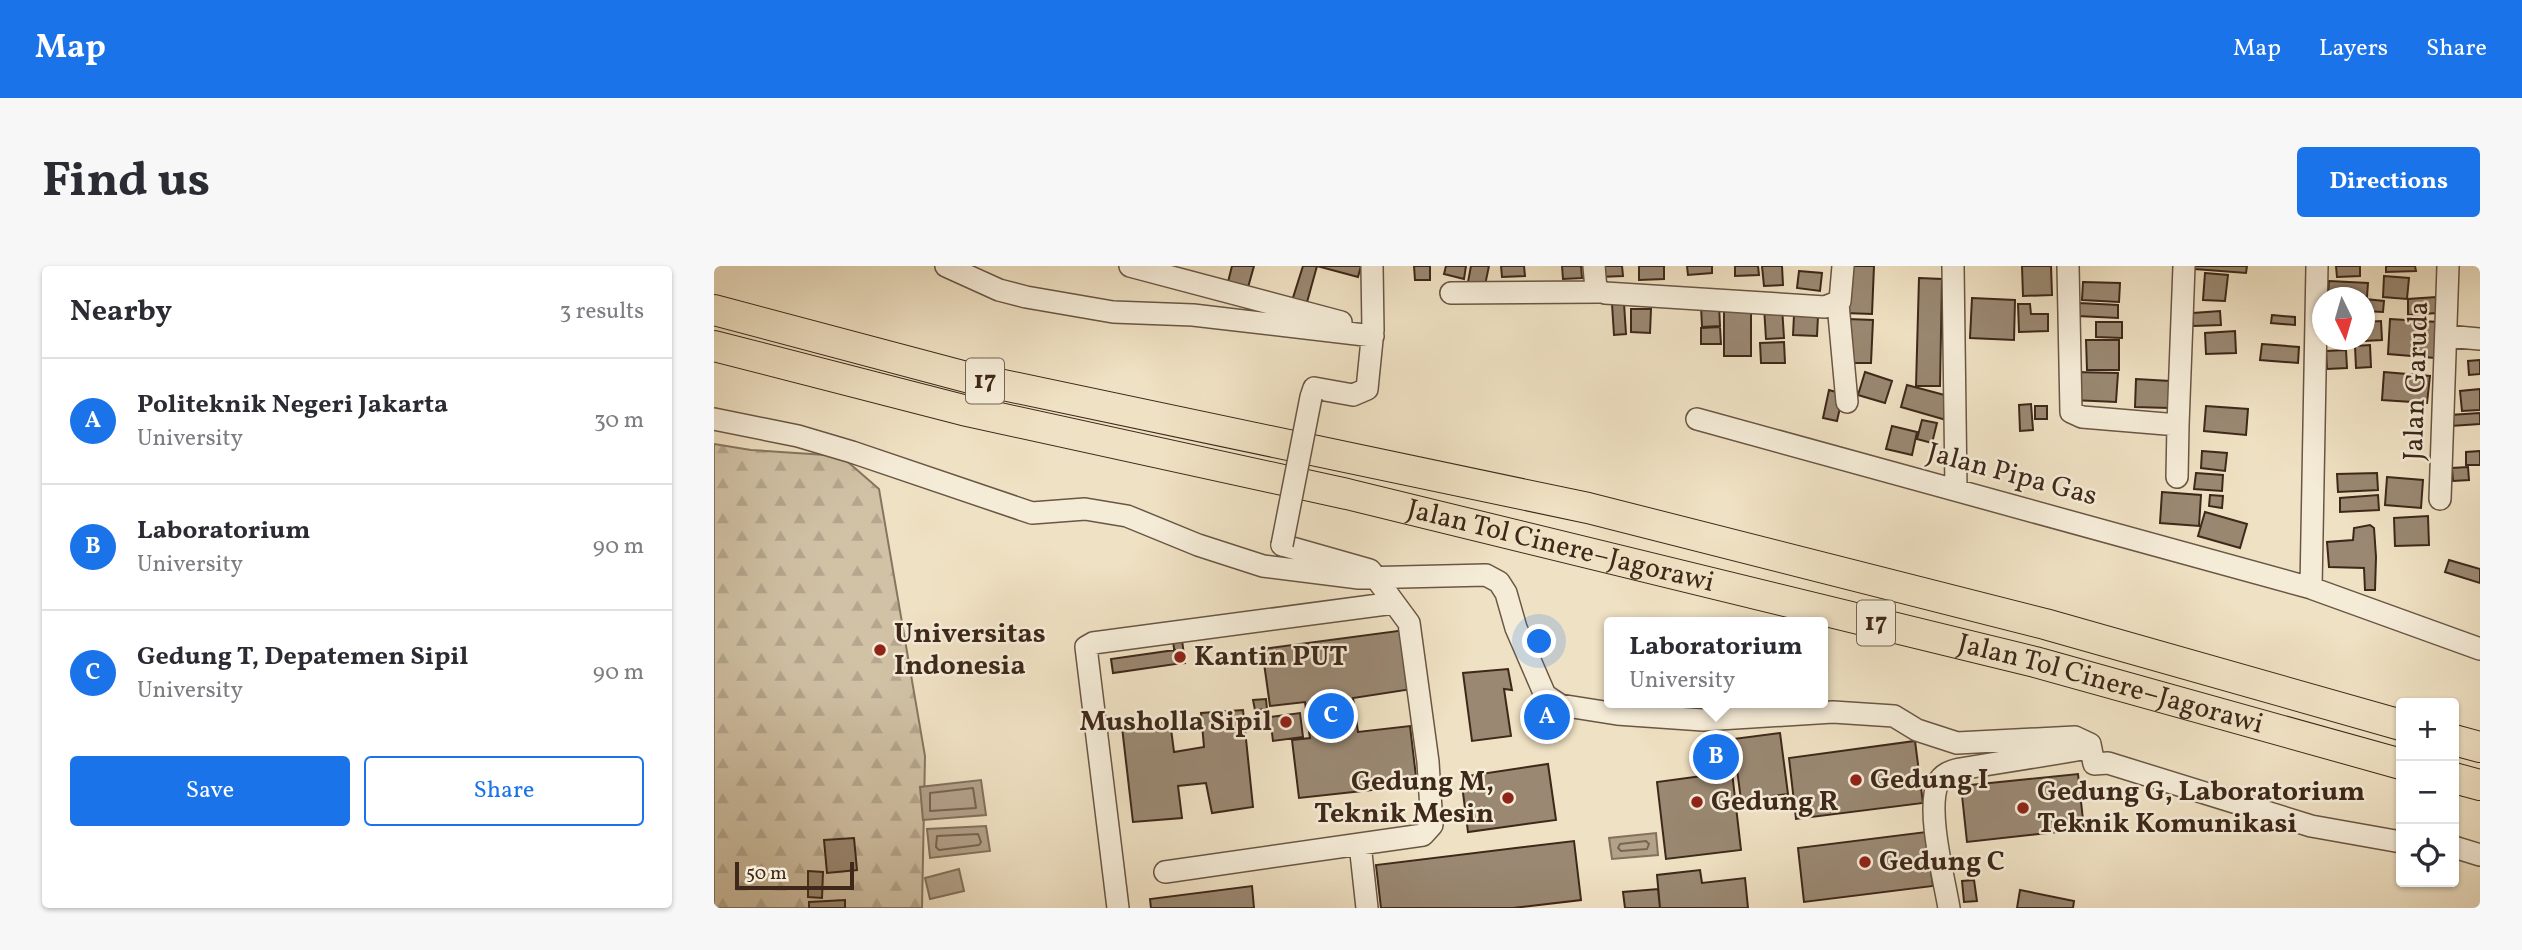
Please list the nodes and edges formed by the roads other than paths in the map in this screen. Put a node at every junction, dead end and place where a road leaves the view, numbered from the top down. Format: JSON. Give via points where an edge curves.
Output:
{"nodes":[{"id":1,"x":946,"y":266,"type":"edge"},
{"id":2,"x":1130,"y":266,"type":"edge"},
{"id":3,"x":1372,"y":266,"type":"edge"},
{"id":4,"x":1594,"y":266,"type":"edge"},
{"id":5,"x":1843,"y":266,"type":"edge"},
{"id":6,"x":1953,"y":266,"type":"edge"},
{"id":7,"x":2068,"y":266,"type":"edge"},
{"id":8,"x":2185,"y":266,"type":"edge"},
{"id":9,"x":2317,"y":266,"type":"edge"},
{"id":10,"x":2448,"y":266,"type":"edge"},
{"id":11,"x":1599,"y":292,"type":"junction"},
{"id":12,"x":1451,"y":293,"type":"dead end"},
{"id":13,"x":1838,"y":304,"type":"junction"},
{"id":14,"x":714,"y":310,"type":"edge"},
{"id":15,"x":1373,"y":333,"type":"junction"},
{"id":16,"x":2447,"y":336,"type":"junction"},
{"id":17,"x":2480,"y":339,"type":"edge"},
{"id":18,"x":714,"y":346,"type":"edge"},
{"id":19,"x":1847,"y":402,"type":"dead end"},
{"id":20,"x":714,"y":419,"type":"edge"},
{"id":21,"x":1697,"y":419,"type":"dead end"},
{"id":22,"x":2178,"y":425,"type":"junction"},
{"id":23,"x":2177,"y":477,"type":"dead end"},
{"id":24,"x":1955,"y":489,"type":"junction"},
{"id":25,"x":2440,"y":499,"type":"dead end"},
{"id":26,"x":1378,"y":578,"type":"junction"},
{"id":27,"x":2311,"y":588,"type":"junction"},
{"id":28,"x":1394,"y":603,"type":"junction"},
{"id":29,"x":2480,"y":649,"type":"edge"},
{"id":30,"x":2396,"y":724,"type":"edge"},
{"id":31,"x":2459,"y":741,"type":"edge"},
{"id":32,"x":2480,"y":747,"type":"edge"},
{"id":33,"x":2093,"y":759,"type":"junction"},
{"id":34,"x":2396,"y":763,"type":"edge"},
{"id":35,"x":2459,"y":780,"type":"edge"},
{"id":36,"x":2480,"y":786,"type":"edge"},
{"id":37,"x":2396,"y":841,"type":"edge"},
{"id":38,"x":1360,"y":844,"type":"junction"},
{"id":39,"x":2459,"y":849,"type":"edge"},
{"id":40,"x":2480,"y":855,"type":"edge"},
{"id":41,"x":1166,"y":872,"type":"dead end"},
{"id":42,"x":1118,"y":908,"type":"edge"},
{"id":43,"x":1367,"y":908,"type":"edge"},
{"id":44,"x":1949,"y":908,"type":"edge"}],
"edges":[{"from":1,"to":15,"type":"street","via":[[1026,298],[1113,312]]},
{"from":2,"to":15,"type":"street"},
{"from":3,"to":15,"type":"street"},
{"from":4,"to":11,"type":"street","via":[[1594,285]]},
{"from":5,"to":13,"type":"street"},
{"from":6,"to":24,"type":"street"},
{"from":7,"to":22,"type":"street","via":[[2071,412],[2082,417]]},
{"from":8,"to":22,"type":"street"},
{"from":9,"to":27,"type":"street"},
{"from":10,"to":16,"type":"street","name":"Jalan Garuda"},
{"from":11,"to":12,"type":"street"},
{"from":11,"to":13,"type":"street","via":[[1825,307]]},
{"from":13,"to":19,"type":"street"},
{"from":14,"to":30,"type":"highway","name":"Jalan Tol Cinere–Jagorawi","number":"17","via":[[970,378],[1588,508],[2045,624]]},
{"from":15,"to":26,"type":"street","bridge":true,"via":[[1367,389],[1353,395],[1314,388],[1282,545],[1364,568]]},
{"from":16,"to":17,"type":"street"},
{"from":16,"to":25,"type":"street","name":"Jalan Garuda"},
{"from":18,"to":34,"type":"highway","name":"Jalan Tol Cinere–Jagorawi","number":"17","via":[[962,410],[1347,494],[2035,662]]},
{"from":20,"to":26,"type":"street","via":[[798,436],[1032,513],[1085,509],[1127,516],[1262,566]]},
{"from":21,"to":24,"type":"street","name":"Jalan Pipa Gas"},
{"from":22,"to":23,"type":"street"},
{"from":24,"to":27,"type":"street","name":"Jalan Pipa Gas"},
{"from":26,"to":28,"type":"street"},
{"from":26,"to":33,"type":"street","via":[[1486,575],[1499,582],[1545,695],[1560,705],[1703,720],[1833,712],[1894,716],[1917,730],[1956,743],[2075,737],[2090,744]]},
{"from":27,"to":29,"type":"street","name":"Jalan Pipa Gas"},
{"from":28,"to":38,"type":"street","via":[[1409,623],[1434,818],[1423,835]]},
{"from":28,"to":42,"type":"street","via":[[1086,647]]},
{"from":31,"to":32,"type":"highway"},
{"from":33,"to":37,"type":"street","via":[[2311,826]]},
{"from":33,"to":44,"type":"street","via":[[1960,769],[1938,781],[1934,806]]},
{"from":35,"to":36,"type":"highway"},
{"from":38,"to":41,"type":"street"},
{"from":38,"to":43,"type":"street"},
{"from":39,"to":40,"type":"street"}]}
